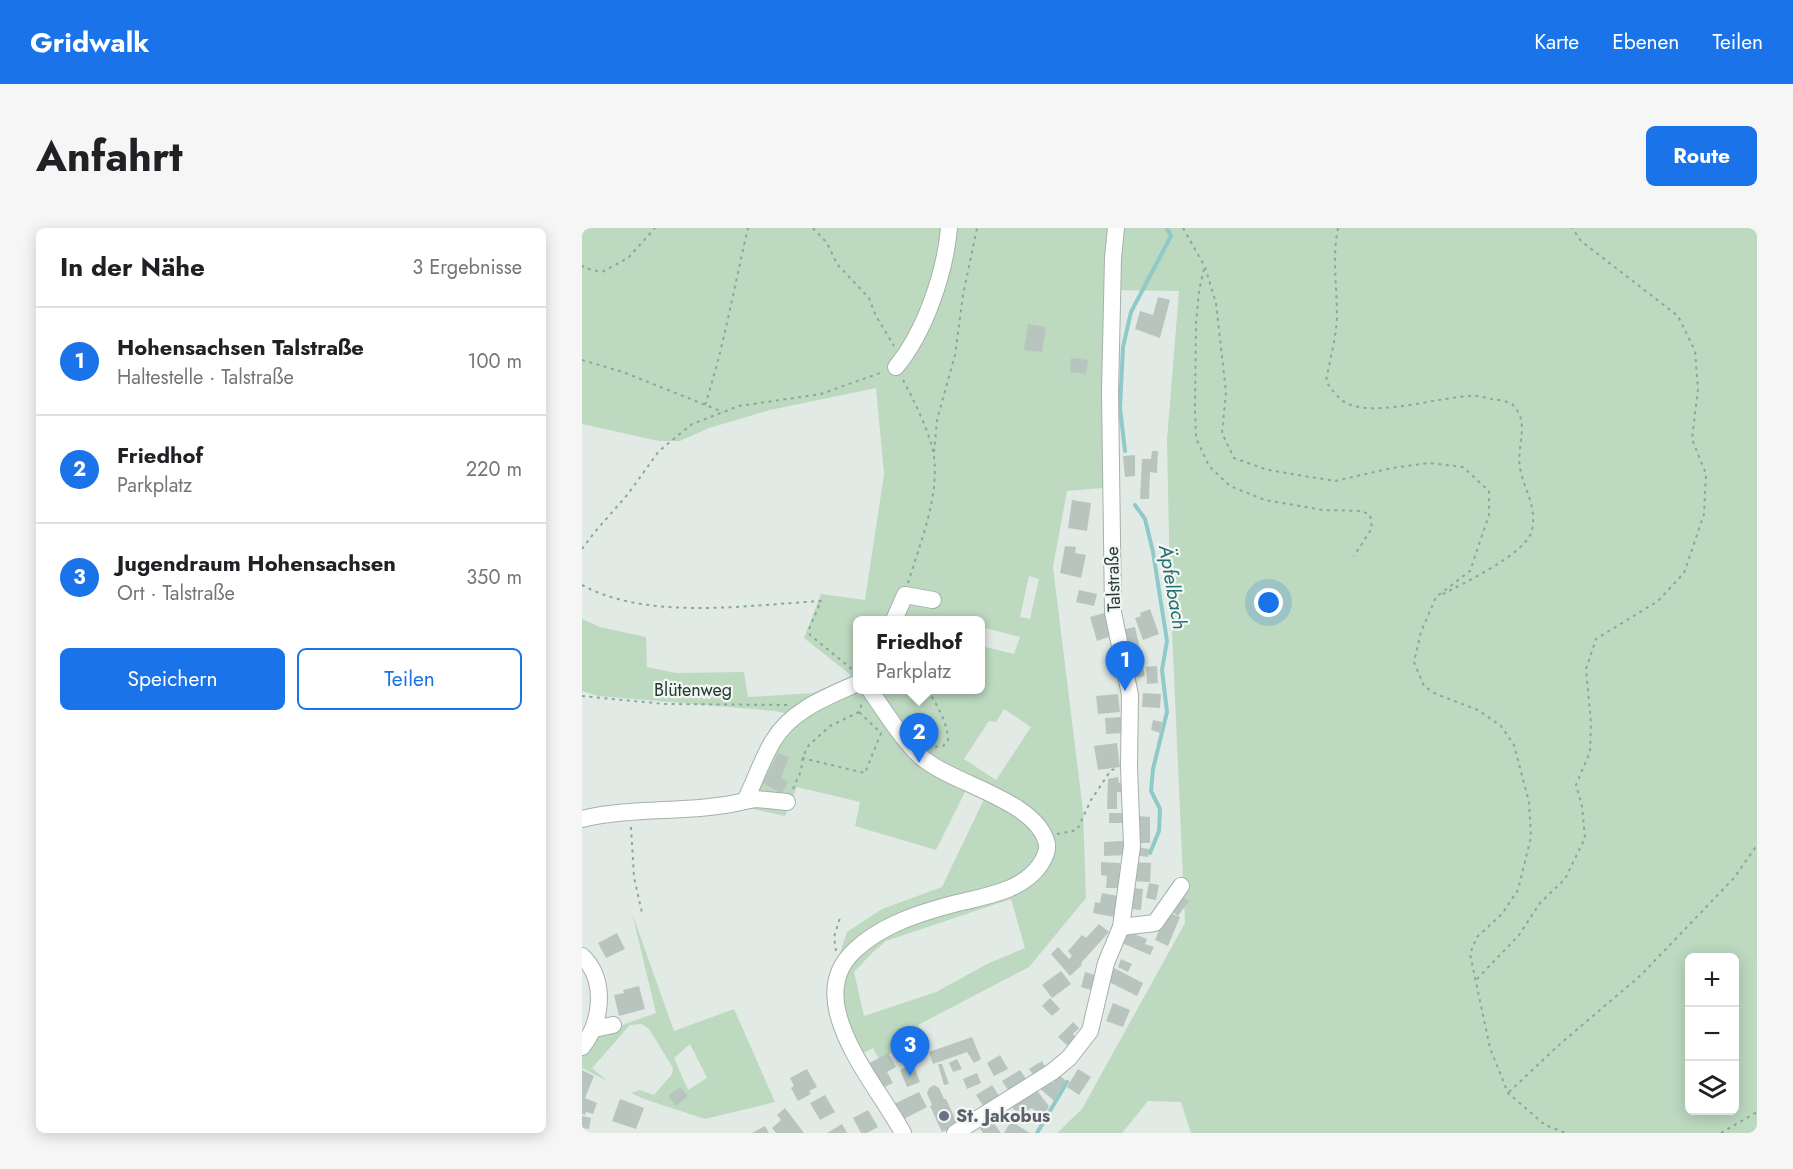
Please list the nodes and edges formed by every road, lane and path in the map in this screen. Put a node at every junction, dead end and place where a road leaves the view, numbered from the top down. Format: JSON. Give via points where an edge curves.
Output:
{"nodes":[{"id":1,"x":655,"y":228,"type":"edge"},
{"id":2,"x":748,"y":228,"type":"edge"},
{"id":3,"x":813,"y":228,"type":"edge"},
{"id":4,"x":949,"y":228,"type":"edge"},
{"id":5,"x":977,"y":228,"type":"edge"},
{"id":6,"x":1116,"y":228,"type":"edge"},
{"id":7,"x":1183,"y":228,"type":"edge"},
{"id":8,"x":1338,"y":228,"type":"edge"},
{"id":9,"x":1572,"y":228,"type":"edge"},
{"id":10,"x":582,"y":265,"type":"edge"},
{"id":11,"x":1204,"y":267,"type":"junction"},
{"id":12,"x":582,"y":360,"type":"edge"},
{"id":13,"x":896,"y":367,"type":"junction"},
{"id":14,"x":705,"y":405,"type":"junction"},
{"id":15,"x":724,"y":412,"type":"junction"},
{"id":16,"x":934,"y":454,"type":"junction"},
{"id":17,"x":582,"y":549,"type":"edge"},
{"id":18,"x":1354,"y":556,"type":"dead end"},
{"id":19,"x":582,"y":585,"type":"edge"},
{"id":20,"x":905,"y":595,"type":"junction"},
{"id":21,"x":1436,"y":597,"type":"junction"},
{"id":22,"x":933,"y":600,"type":"dead end"},
{"id":23,"x":896,"y":616,"type":"edge"},
{"id":24,"x":853,"y":670,"type":"edge"},
{"id":25,"x":853,"y":693,"type":"edge"},
{"id":26,"x":863,"y":694,"type":"edge"},
{"id":27,"x":869,"y":694,"type":"edge"},
{"id":28,"x":930,"y":694,"type":"edge"},
{"id":29,"x":582,"y":696,"type":"edge"},
{"id":30,"x":804,"y":709,"type":"junction"},
{"id":31,"x":859,"y":712,"type":"junction"},
{"id":32,"x":932,"y":747,"type":"dead end"},
{"id":33,"x":802,"y":758,"type":"junction"},
{"id":34,"x":1111,"y":770,"type":"dead end"},
{"id":35,"x":795,"y":785,"type":"dead end"},
{"id":36,"x":745,"y":801,"type":"junction"},
{"id":37,"x":787,"y":802,"type":"dead end"},
{"id":38,"x":631,"y":812,"type":"junction"},
{"id":39,"x":582,"y":819,"type":"edge"},
{"id":40,"x":1047,"y":843,"type":"junction"},
{"id":41,"x":1757,"y":845,"type":"edge"},
{"id":42,"x":1181,"y":886,"type":"dead end"},
{"id":43,"x":642,"y":913,"type":"dead end"},
{"id":44,"x":840,"y":918,"type":"dead end"},
{"id":45,"x":1121,"y":927,"type":"junction"},
{"id":46,"x":582,"y":956,"type":"edge"},
{"id":47,"x":840,"y":969,"type":"junction"},
{"id":48,"x":1476,"y":980,"type":"junction"},
{"id":49,"x":613,"y":1025,"type":"dead end"},
{"id":50,"x":594,"y":1029,"type":"junction"},
{"id":51,"x":582,"y":1047,"type":"edge"},
{"id":52,"x":1508,"y":1093,"type":"junction"},
{"id":53,"x":1757,"y":1112,"type":"edge"},
{"id":54,"x":903,"y":1133,"type":"edge"},
{"id":55,"x":955,"y":1133,"type":"edge"},
{"id":56,"x":1566,"y":1133,"type":"edge"},
{"id":57,"x":1721,"y":1133,"type":"edge"}],
"edges":[{"from":1,"to":10,"type":"path","via":[[628,258],[602,272]]},
{"from":2,"to":14,"type":"path","via":[[720,358]]},
{"from":3,"to":13,"type":"path","via":[[827,243],[837,264],[869,298],[894,345]]},
{"from":4,"to":13,"type":"street","via":[[939,277],[922,328]]},
{"from":5,"to":16,"type":"path","via":[[955,355],[937,420]]},
{"from":6,"to":45,"type":"street","name":"Talstraße","via":[[1110,392],[1113,612],[1130,695],[1132,846]]},
{"from":7,"to":11,"type":"path"},
{"from":8,"to":21,"type":"path","via":[[1334,248],[1335,345],[1326,381],[1333,392],[1347,404],[1370,407],[1474,396],[1503,400],[1514,406],[1522,425],[1520,467],[1532,503],[1532,532],[1487,572]]},
{"from":9,"to":48,"type":"path","via":[[1581,241],[1678,316],[1695,351],[1698,388],[1692,439],[1706,474],[1704,514],[1684,573],[1658,602],[1596,639],[1586,669],[1590,752],[1576,785],[1585,838],[1564,879]]},
{"from":11,"to":18,"type":"path","via":[[1196,323],[1195,408],[1196,438],[1209,466],[1230,486],[1265,500],[1370,515],[1372,528]]},
{"from":11,"to":21,"type":"path","via":[[1216,303],[1226,392],[1222,433],[1234,458],[1268,470],[1335,481],[1429,463],[1463,467],[1489,491],[1489,515],[1470,570]]},
{"from":12,"to":14,"type":"path"},
{"from":13,"to":15,"type":"path","via":[[821,394],[739,406]]},
{"from":13,"to":16,"type":"path","via":[[913,398]]},
{"from":14,"to":15,"type":"path"},
{"from":15,"to":17,"type":"path","via":[[692,424],[659,451]]},
{"from":16,"to":20,"type":"path","via":[[934,493]]},
{"from":19,"to":24,"type":"path","via":[[640,605],[693,608],[821,601],[808,629],[810,635]]},
{"from":20,"to":22,"type":"street"},
{"from":20,"to":23,"type":"street"},
{"from":21,"to":48,"type":"path","via":[[1414,662],[1424,686],[1478,710],[1501,726],[1514,745],[1529,802],[1531,837],[1518,890],[1502,914],[1477,937],[1470,954]]},
{"from":25,"to":30,"type":"street"},
{"from":26,"to":31,"type":"path"},
{"from":27,"to":40,"type":"street","via":[[919,755],[1017,809],[1035,824]]},
{"from":28,"to":32,"type":"path","via":[[948,735],[943,746]]},
{"from":29,"to":30,"type":"path","name":"Blütenweg","via":[[664,704],[773,703]]},
{"from":30,"to":36,"type":"street","via":[[772,741]]},
{"from":31,"to":33,"type":"path","via":[[830,726],[809,745]]},
{"from":31,"to":33,"type":"path","via":[[881,733],[865,773]]},
{"from":33,"to":35,"type":"path"},
{"from":34,"to":40,"type":"path","via":[[1077,830],[1059,832]]},
{"from":36,"to":37,"type":"street"},
{"from":36,"to":38,"type":"street"},
{"from":38,"to":39,"type":"street"},
{"from":38,"to":43,"type":"path","via":[[634,877]]},
{"from":40,"to":47,"type":"street","via":[[1047,851],[1034,873],[1020,883],[883,928],[862,943]]},
{"from":41,"to":52,"type":"path","via":[[1734,878],[1641,975]]},
{"from":42,"to":45,"type":"street","via":[[1155,923]]},
{"from":44,"to":47,"type":"path","via":[[834,937]]},
{"from":45,"to":55,"type":"street","name":"Talstraße","via":[[1106,963],[1090,1030],[1069,1058]]},
{"from":46,"to":50,"type":"street","via":[[598,984],[599,1007]]},
{"from":47,"to":54,"type":"street","via":[[835,990],[838,1014],[861,1068]]},
{"from":48,"to":52,"type":"path","via":[[1490,1048]]},
{"from":49,"to":50,"type":"street"},
{"from":50,"to":51,"type":"street"},
{"from":52,"to":56,"type":"path","via":[[1545,1125]]},
{"from":53,"to":57,"type":"path"}]}
